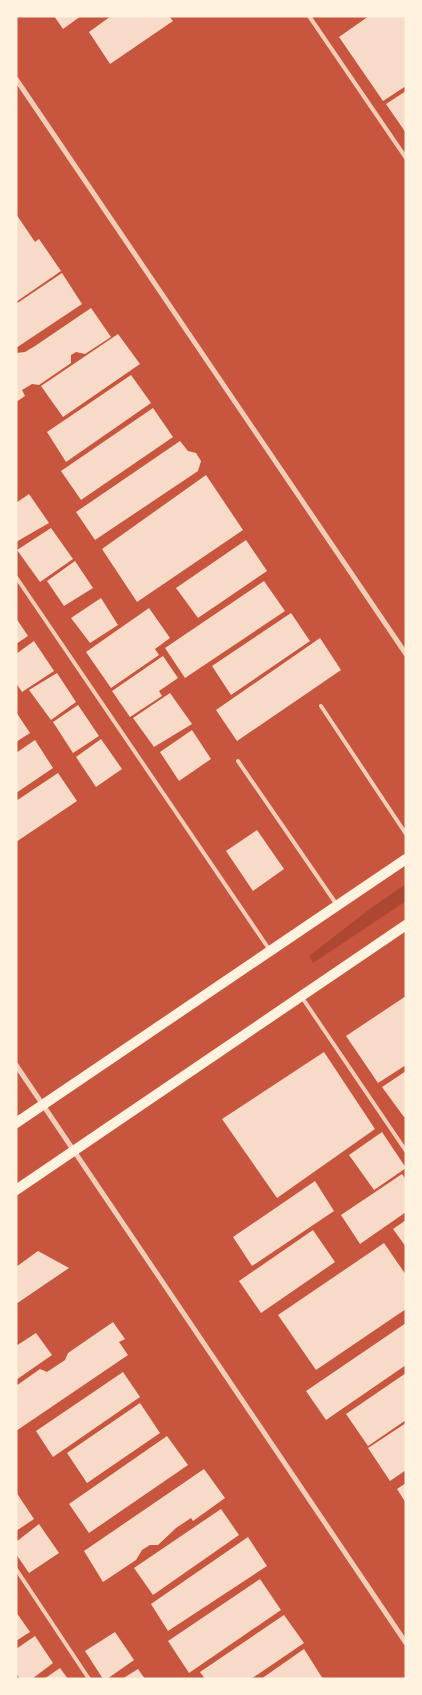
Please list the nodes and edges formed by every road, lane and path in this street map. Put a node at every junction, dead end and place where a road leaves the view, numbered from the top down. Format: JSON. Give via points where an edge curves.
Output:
{"nodes":[{"id":1,"x":309,"y":16,"type":"edge"},
{"id":2,"x":16,"y":79,"type":"edge"},
{"id":3,"x":406,"y":158,"type":"edge"},
{"id":4,"x":16,"y":577,"type":"edge"},
{"id":5,"x":406,"y":654,"type":"edge"},
{"id":6,"x":321,"y":706,"type":"dead end"},
{"id":7,"x":238,"y":761,"type":"dead end"},
{"id":8,"x":406,"y":834,"type":"edge"},
{"id":9,"x":406,"y":859,"type":"edge"},
{"id":10,"x":337,"y":905,"type":"junction"},
{"id":11,"x":406,"y":925,"type":"edge"},
{"id":12,"x":270,"y":951,"type":"junction"},
{"id":13,"x":302,"y":996,"type":"junction"},
{"id":14,"x":16,"y":1064,"type":"edge"},
{"id":15,"x":44,"y":1105,"type":"junction"},
{"id":16,"x":16,"y":1123,"type":"edge"},
{"id":17,"x":75,"y":1150,"type":"junction"},
{"id":18,"x":406,"y":1151,"type":"edge"},
{"id":19,"x":16,"y":1190,"type":"edge"},
{"id":20,"x":16,"y":1569,"type":"edge"},
{"id":21,"x":406,"y":1643,"type":"edge"},
{"id":22,"x":89,"y":1679,"type":"edge"}],
"edges":[{"from":1,"to":3,"type":"lane"},
{"from":2,"to":5,"type":"street"},
{"from":4,"to":12,"type":"lane"},
{"from":6,"to":8,"type":"lane"},
{"from":7,"to":10,"type":"lane"},
{"from":9,"to":10,"type":"main road"},
{"from":10,"to":12,"type":"main road"},
{"from":11,"to":13,"type":"main road"},
{"from":12,"to":15,"type":"main road"},
{"from":13,"to":17,"type":"main road"},
{"from":13,"to":18,"type":"lane"},
{"from":14,"to":15,"type":"street"},
{"from":15,"to":16,"type":"main road"},
{"from":15,"to":17,"type":"street"},
{"from":17,"to":19,"type":"main road"},
{"from":17,"to":21,"type":"street"},
{"from":20,"to":22,"type":"lane"}]}
